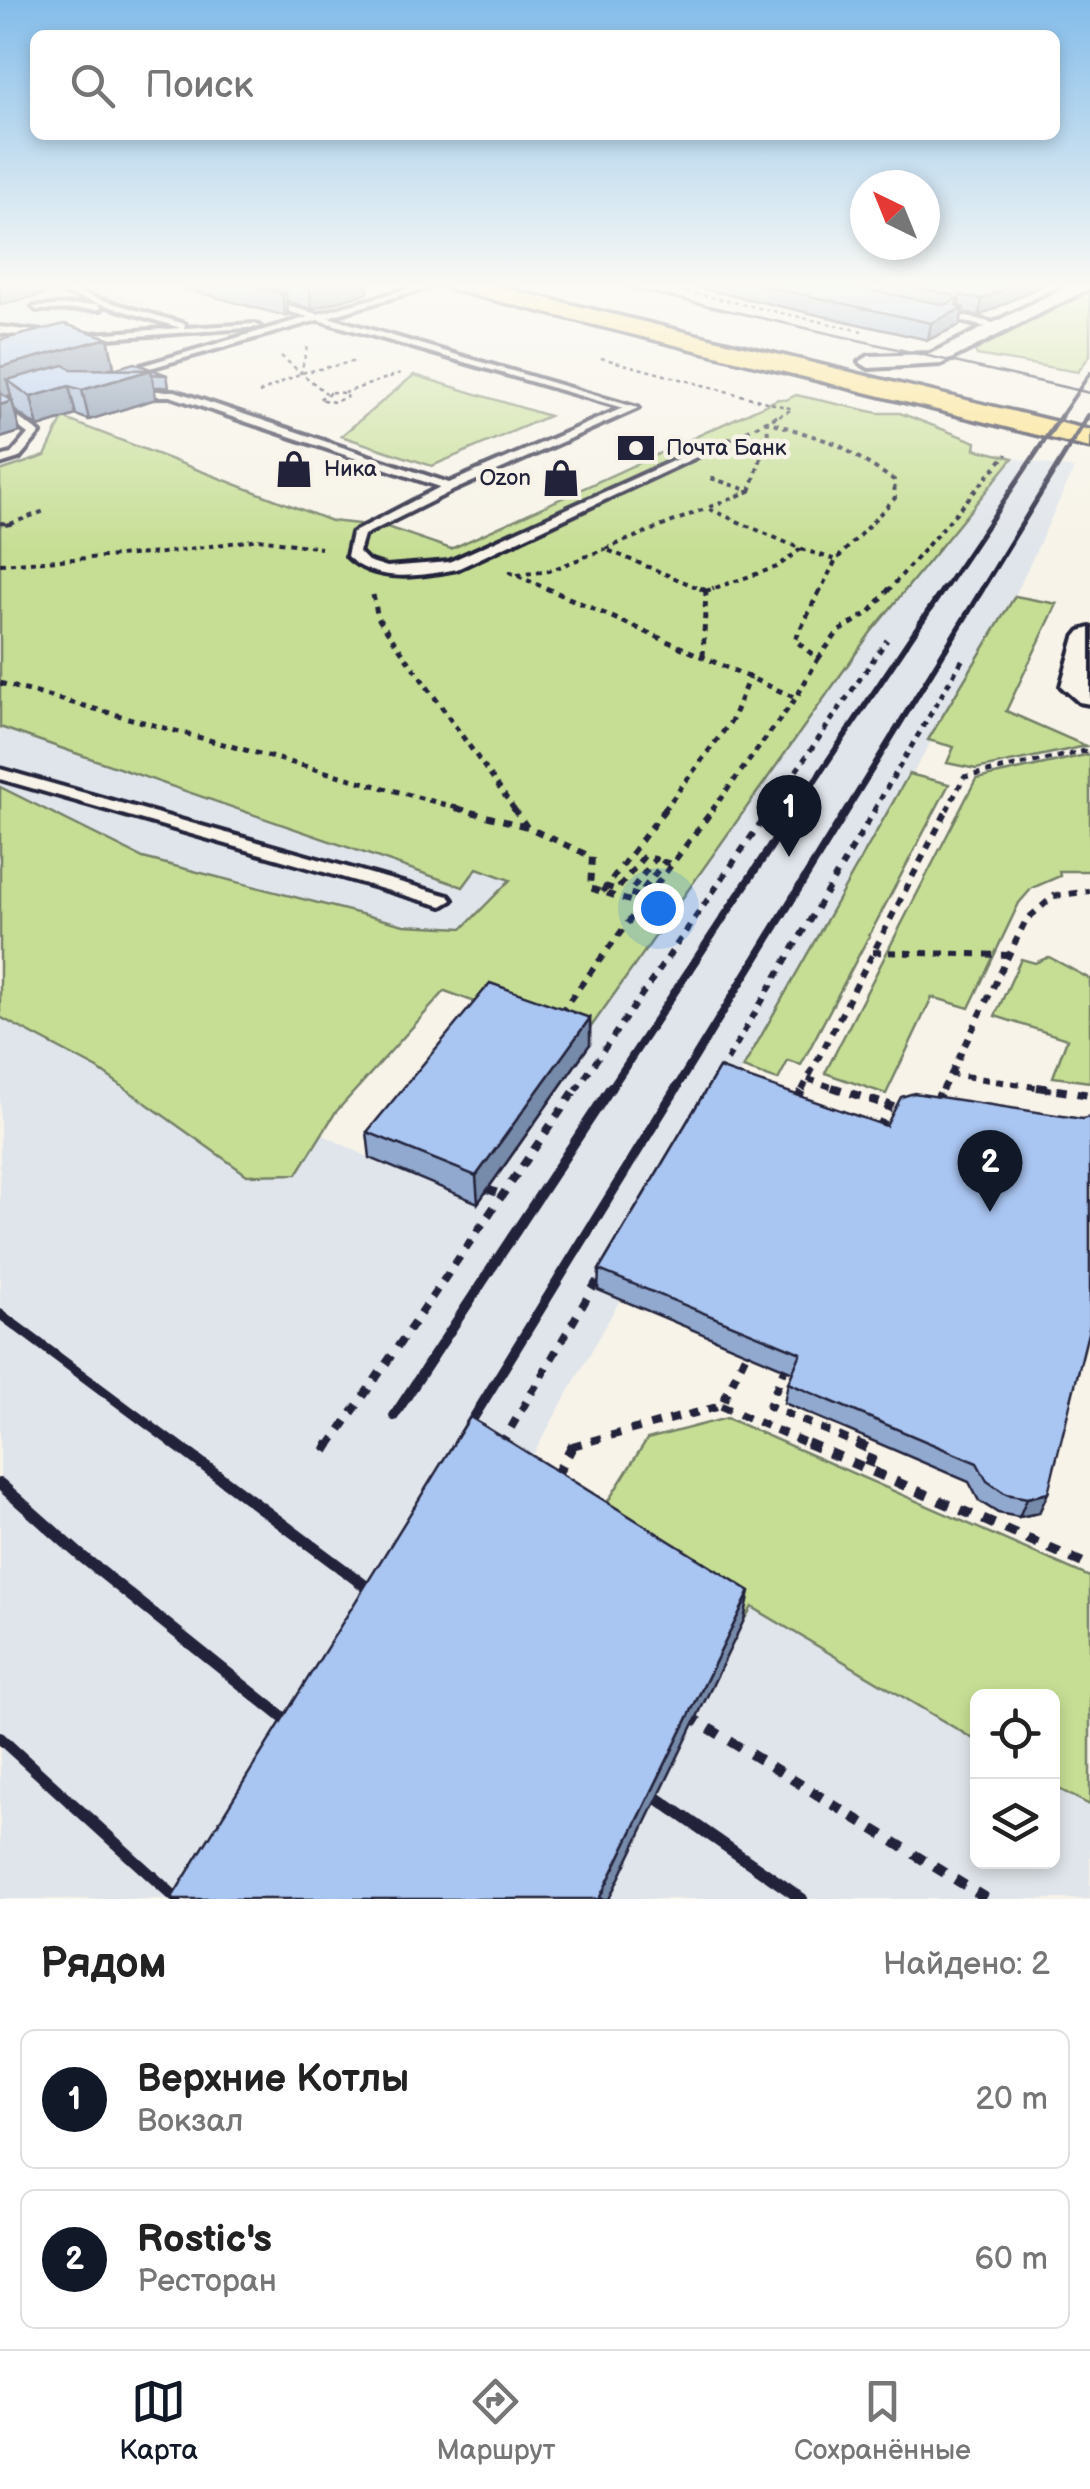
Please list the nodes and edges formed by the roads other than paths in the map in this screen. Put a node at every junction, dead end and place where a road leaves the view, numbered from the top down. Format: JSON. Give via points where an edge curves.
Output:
{"nodes":[{"id":1,"x":127,"y":372,"type":"edge"},
{"id":2,"x":498,"y":372,"type":"edge"},
{"id":3,"x":813,"y":372,"type":"edge"},
{"id":4,"x":909,"y":372,"type":"edge"},
{"id":5,"x":96,"y":380,"type":"edge"},
{"id":6,"x":114,"y":392,"type":"edge"},
{"id":7,"x":15,"y":402,"type":"edge"},
{"id":8,"x":0,"y":407,"type":"edge"},
{"id":9,"x":1090,"y":414,"type":"edge"},
{"id":10,"x":1090,"y":440,"type":"edge"},
{"id":11,"x":702,"y":452,"type":"road end"},
{"id":12,"x":0,"y":461,"type":"edge"},
{"id":13,"x":450,"y":487,"type":"junction"},
{"id":14,"x":1090,"y":637,"type":"edge"},
{"id":15,"x":1090,"y":695,"type":"edge"},
{"id":16,"x":0,"y":774,"type":"edge"},
{"id":17,"x":442,"y":900,"type":"dead end"}],
"edges":[{"from":1,"to":5,"type":"lane"},
{"from":2,"to":13,"type":"lane","via":[[633,408]]},
{"from":3,"to":10,"type":"main road"},
{"from":4,"to":9,"type":"main road"},
{"from":6,"to":13,"type":"lane","via":[[171,394]]},
{"from":7,"to":8,"type":"lane"},
{"from":8,"to":12,"type":"lane","via":[[34,433],[15,456]]},
{"from":11,"to":13,"type":"lane","via":[[477,556],[431,570],[386,570],[363,564],[352,552],[358,533]]},
{"from":14,"to":15,"type":"street","via":[[1076,686]]},
{"from":16,"to":17,"type":"lane"}]}
